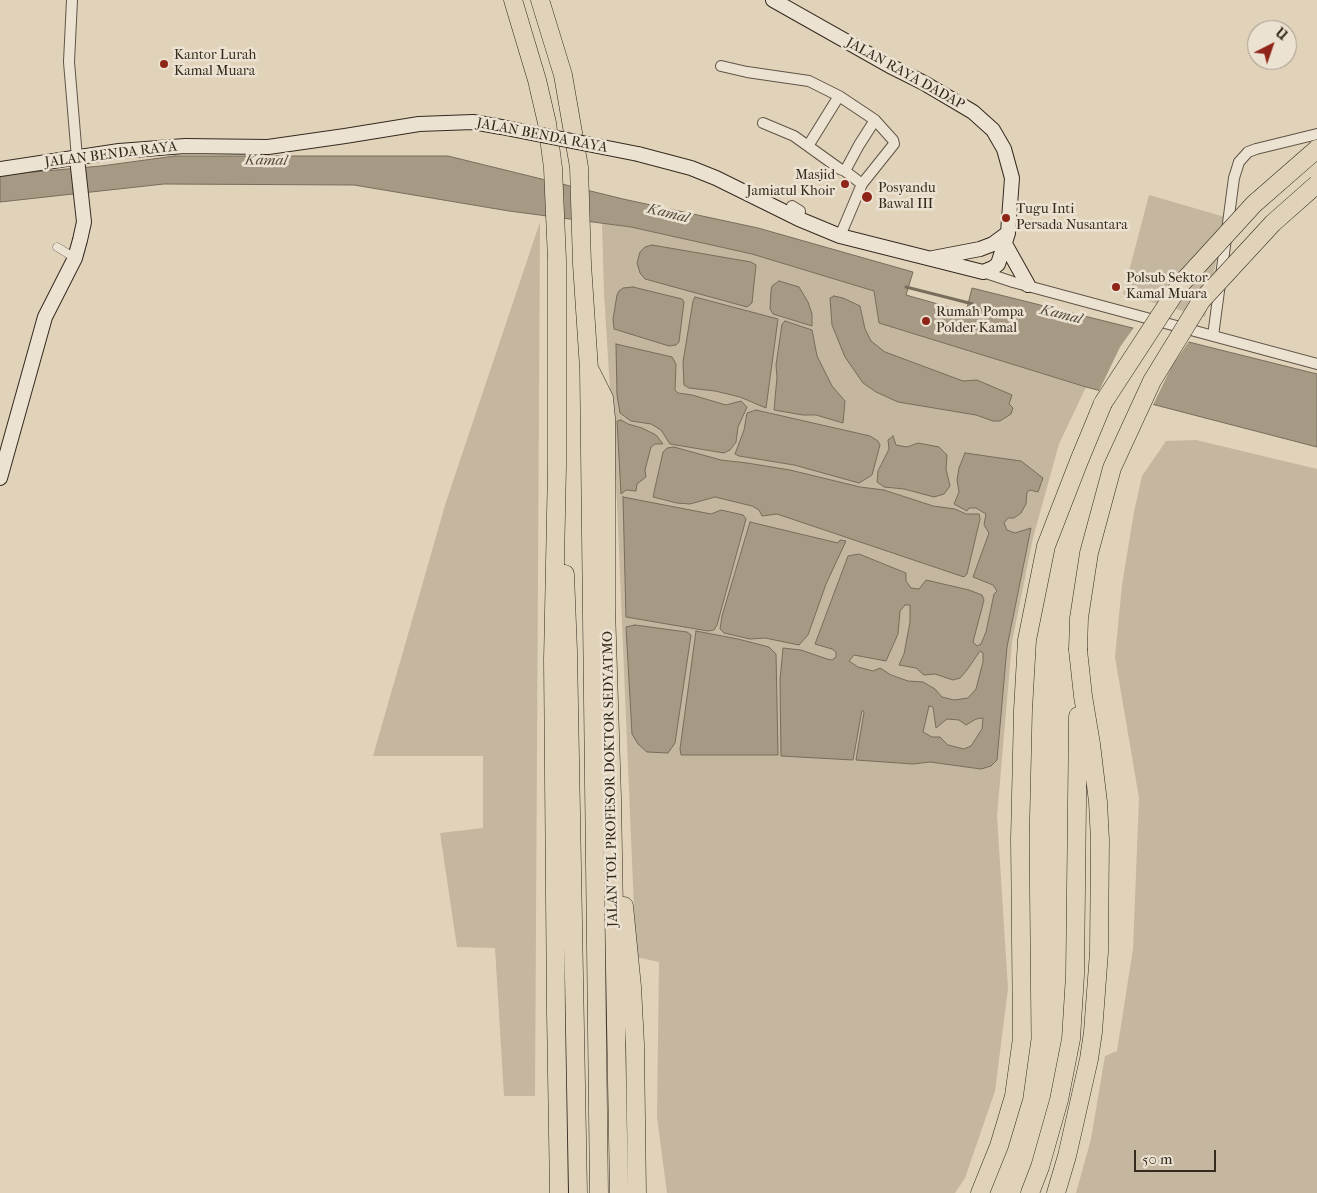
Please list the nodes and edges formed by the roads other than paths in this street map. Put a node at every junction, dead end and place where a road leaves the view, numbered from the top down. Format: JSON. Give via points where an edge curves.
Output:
{"nodes":[{"id":1,"x":72,"y":0,"type":"edge"},
{"id":2,"x":513,"y":0,"type":"edge"},
{"id":3,"x":540,"y":0,"type":"edge"},
{"id":4,"x":773,"y":0,"type":"edge"},
{"id":5,"x":721,"y":66,"type":"dead end"},
{"id":6,"x":839,"y":96,"type":"junction"},
{"id":7,"x":874,"y":120,"type":"junction"},
{"id":8,"x":763,"y":123,"type":"dead end"},
{"id":9,"x":1317,"y":134,"type":"edge"},
{"id":10,"x":808,"y":146,"type":"junction"},
{"id":11,"x":1317,"y":149,"type":"edge"},
{"id":12,"x":78,"y":163,"type":"junction"},
{"id":13,"x":0,"y":169,"type":"edge"},
{"id":14,"x":845,"y":171,"type":"junction"},
{"id":15,"x":1317,"y":184,"type":"edge"},
{"id":16,"x":859,"y":189,"type":"junction"},
{"id":17,"x":792,"y":206,"type":"dead end"},
{"id":18,"x":799,"y":219,"type":"junction"},
{"id":19,"x":840,"y":236,"type":"junction"},
{"id":20,"x":1006,"y":238,"type":"junction"},
{"id":21,"x":57,"y":248,"type":"dead end"},
{"id":22,"x":75,"y":258,"type":"junction"},
{"id":23,"x":930,"y":259,"type":"junction"},
{"id":24,"x":983,"y":272,"type":"junction"},
{"id":25,"x":1028,"y":285,"type":"junction"},
{"id":26,"x":1213,"y":336,"type":"junction"},
{"id":27,"x":1317,"y":364,"type":"edge"},
{"id":28,"x":589,"y":370,"type":"junction"},
{"id":29,"x":557,"y":466,"type":"junction"},
{"id":30,"x":0,"y":478,"type":"edge"},
{"id":31,"x":1078,"y":650,"type":"junction"},
{"id":32,"x":612,"y":798,"type":"junction"},
{"id":33,"x":559,"y":1193,"type":"edge"},
{"id":34,"x":578,"y":1193,"type":"edge"},
{"id":35,"x":599,"y":1193,"type":"edge"},
{"id":36,"x":619,"y":1193,"type":"edge"},
{"id":37,"x":637,"y":1193,"type":"edge"},
{"id":38,"x":980,"y":1193,"type":"edge"},
{"id":39,"x":1030,"y":1193,"type":"edge"},
{"id":40,"x":1056,"y":1193,"type":"edge"}],
"edges":[{"from":1,"to":12,"type":"street","via":[[69,62]]},
{"from":2,"to":29,"type":"highway","via":[[538,80],[554,168]]},
{"from":3,"to":28,"type":"highway","name":"JALAN TOL PROFESOR DOKTOR SEDYATMO","via":[[562,75],[579,167]]},
{"from":4,"to":20,"type":"main road","name":"JALAN RAYA DADAP","via":[[924,82],[973,112],[993,130],[1004,149],[1012,178]]},
{"from":5,"to":6,"type":"street","via":[[809,81]]},
{"from":6,"to":7,"type":"street"},
{"from":6,"to":10,"type":"street"},
{"from":7,"to":14,"type":"street"},
{"from":7,"to":16,"type":"street","via":[[894,144]]},
{"from":8,"to":10,"type":"street","via":[[794,136]]},
{"from":9,"to":26,"type":"street","via":[[1248,152],[1239,162],[1234,178]]},
{"from":10,"to":14,"type":"street"},
{"from":11,"to":38,"type":"highway","bridge":true,"via":[[1254,204],[1180,285],[1103,403],[1046,546],[1027,640],[1023,710],[1020,839],[1022,1038],[1014,1096]]},
{"from":12,"to":13,"type":"main road","name":"JALAN BENDA RAYA"},
{"from":12,"to":18,"type":"main road","name":"JALAN BENDA RAYA","bridge":true,"via":[[119,151],[185,146],[268,147],[418,124],[473,122],[638,154],[691,168]]},
{"from":12,"to":22,"type":"main road","via":[[84,222]]},
{"from":14,"to":16,"type":"street"},
{"from":15,"to":31,"type":"highway","bridge":true,"via":[[1273,223],[1201,301],[1152,381],[1112,468],[1089,553],[1079,618]]},
{"from":16,"to":19,"type":"street"},
{"from":17,"to":18,"type":"street","via":[[800,210]]},
{"from":18,"to":19,"type":"main road"},
{"from":19,"to":23,"type":"main road"},
{"from":20,"to":23,"type":"main road","via":[[980,249]]},
{"from":20,"to":24,"type":"main road","name":"JALAN RAYA DADAP","via":[[998,264]]},
{"from":20,"to":25,"type":"main road"},
{"from":21,"to":22,"type":"street"},
{"from":22,"to":30,"type":"main road","via":[[45,317]]},
{"from":23,"to":24,"type":"main road"},
{"from":24,"to":25,"type":"street"},
{"from":25,"to":26,"type":"street"},
{"from":26,"to":27,"type":"street"},
{"from":28,"to":32,"type":"highway","name":"JALAN TOL PROFESOR DOKTOR SEDYATMO","via":[[604,398],[606,418],[606,608]]},
{"from":28,"to":35,"type":"highway","name":"JALAN TOL PROFESOR DOKTOR SEDYATMO"},
{"from":29,"to":33,"type":"highway","via":[[553,660]]},
{"from":29,"to":34,"type":"highway","via":[[567,605]]},
{"from":31,"to":39,"type":"highway","via":[[1075,975],[1071,1039],[1059,1100]]},
{"from":31,"to":40,"type":"highway","via":[[1098,802],[1099,952],[1089,1059]]},
{"from":32,"to":36,"type":"highway","name":"JALAN TOL PROFESOR DOKTOR SEDYATMO"},
{"from":32,"to":37,"type":"highway","via":[[632,986]]}]}
